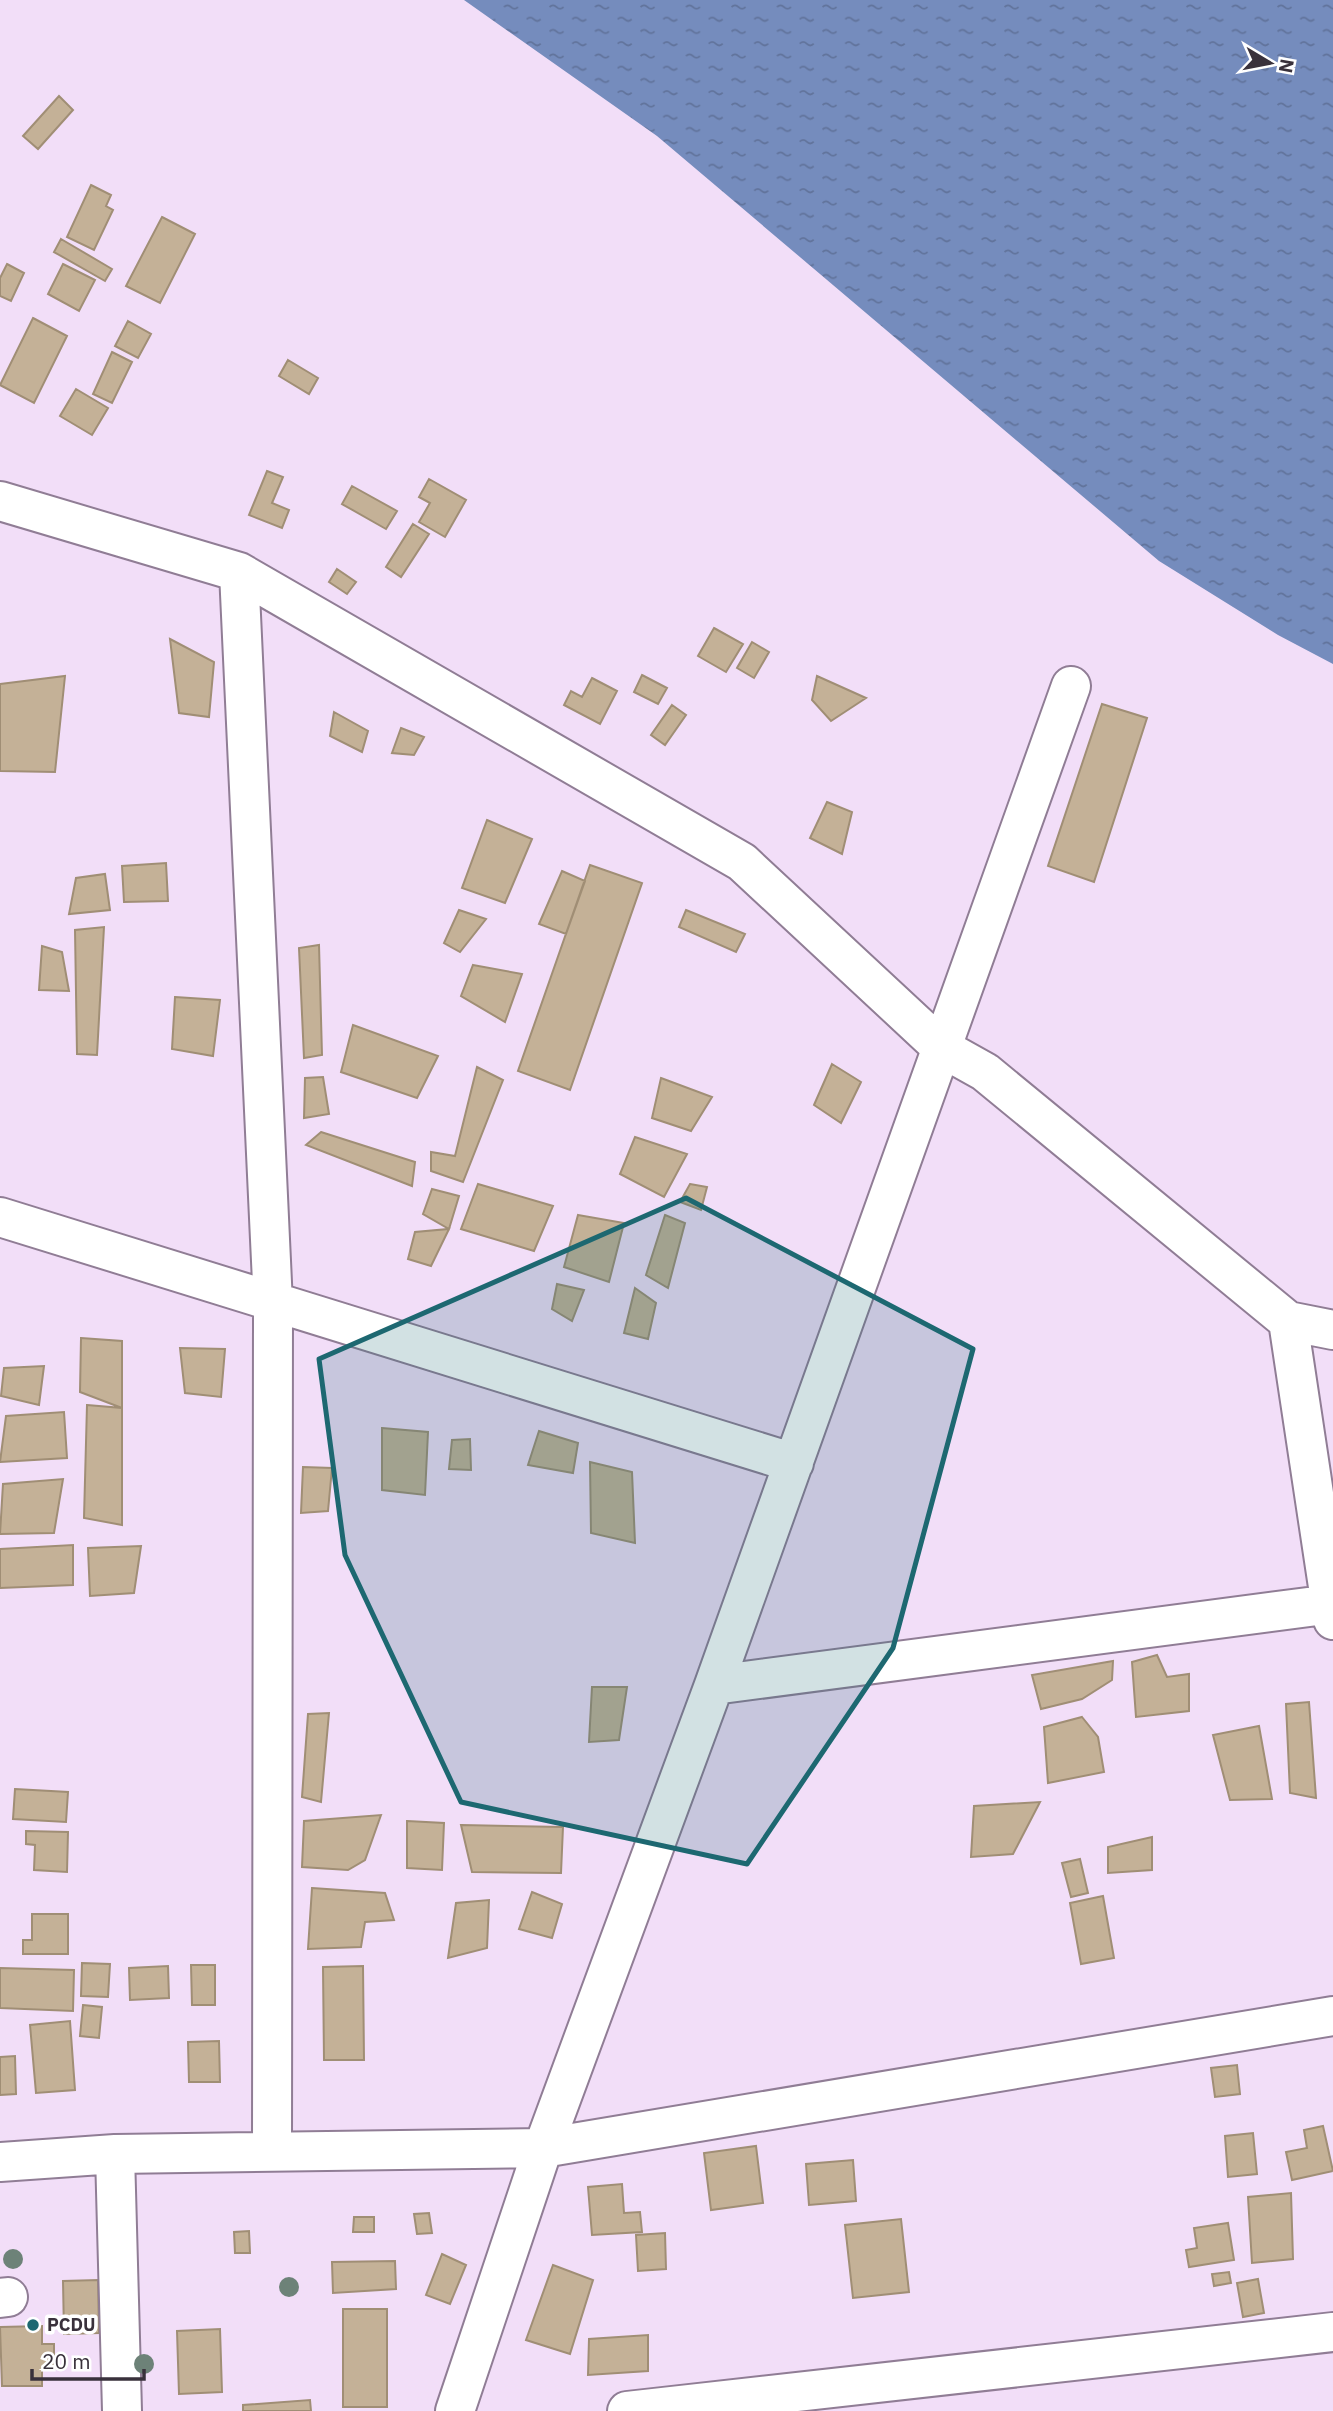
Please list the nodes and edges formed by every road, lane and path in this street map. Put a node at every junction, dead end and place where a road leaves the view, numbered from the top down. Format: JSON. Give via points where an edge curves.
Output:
{"nodes":[{"id":1,"x":0,"y":501,"type":"edge"},
{"id":2,"x":239,"y":572,"type":"junction"},
{"id":3,"x":1071,"y":686,"type":"dead end"},
{"id":4,"x":942,"y":1048,"type":"junction"},
{"id":5,"x":0,"y":1217,"type":"edge"},
{"id":6,"x":273,"y":1304,"type":"junction"},
{"id":7,"x":1288,"y":1321,"type":"junction"},
{"id":8,"x":1333,"y":1330,"type":"edge"},
{"id":9,"x":794,"y":1463,"type":"junction"},
{"id":10,"x":1332,"y":1612,"type":"edge"},
{"id":11,"x":715,"y":1685,"type":"junction"},
{"id":12,"x":1333,"y":2016,"type":"edge"},
{"id":13,"x":543,"y":2148,"type":"junction"},
{"id":14,"x":272,"y":2150,"type":"junction"},
{"id":15,"x":115,"y":2154,"type":"junction"},
{"id":16,"x":0,"y":2162,"type":"edge"},
{"id":17,"x":1333,"y":2332,"type":"edge"},
{"id":18,"x":122,"y":2411,"type":"edge"},
{"id":19,"x":455,"y":2411,"type":"edge"},
{"id":20,"x":627,"y":2411,"type":"edge"}],
"edges":[{"from":1,"to":2,"type":"street"},
{"from":2,"to":4,"type":"street","via":[[741,862]]},
{"from":2,"to":6,"type":"street"},
{"from":3,"to":4,"type":"street"},
{"from":4,"to":7,"type":"street","via":[[985,1072]]},
{"from":4,"to":9,"type":"street"},
{"from":5,"to":6,"type":"street"},
{"from":6,"to":9,"type":"street"},
{"from":6,"to":14,"type":"street"},
{"from":7,"to":8,"type":"street"},
{"from":7,"to":10,"type":"street"},
{"from":9,"to":11,"type":"street"},
{"from":10,"to":11,"type":"street"},
{"from":11,"to":13,"type":"street"},
{"from":12,"to":13,"type":"street"},
{"from":13,"to":14,"type":"street"},
{"from":13,"to":19,"type":"street"},
{"from":14,"to":15,"type":"street"},
{"from":15,"to":16,"type":"street"},
{"from":15,"to":18,"type":"street"},
{"from":17,"to":20,"type":"street"}]}
